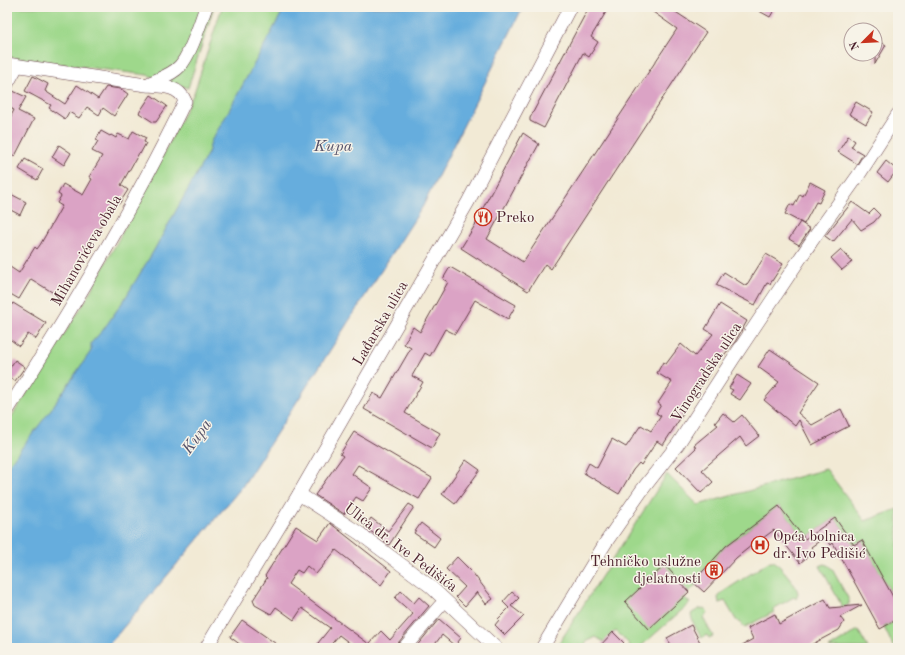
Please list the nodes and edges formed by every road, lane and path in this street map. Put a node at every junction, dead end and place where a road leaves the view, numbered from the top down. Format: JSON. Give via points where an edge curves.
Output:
{"nodes":[{"id":1,"x":206,"y":7,"type":"edge"},
{"id":2,"x":570,"y":7,"type":"edge"},
{"id":3,"x":12,"y":65,"type":"edge"},
{"id":4,"x":7,"y":84,"type":"edge"},
{"id":5,"x":146,"y":84,"type":"junction"},
{"id":6,"x":898,"y":114,"type":"edge"},
{"id":7,"x":7,"y":411,"type":"edge"},
{"id":8,"x":299,"y":494,"type":"junction"},
{"id":9,"x":440,"y":606,"type":"dead end"},
{"id":10,"x":206,"y":648,"type":"edge"},
{"id":11,"x":404,"y":648,"type":"edge"},
{"id":12,"x":496,"y":648,"type":"edge"},
{"id":13,"x":542,"y":648,"type":"edge"}],
"edges":[{"from":1,"to":5,"type":"street","via":[[180,67]]},
{"from":2,"to":8,"type":"street","name":"Lađarska ulica","via":[[468,202]]},
{"from":3,"to":4,"type":"street"},
{"from":3,"to":5,"type":"street"},
{"from":5,"to":7,"type":"street","name":"Mihanovićeva obala","via":[[169,86],[179,91],[185,101],[124,216],[52,340]]},
{"from":6,"to":13,"type":"street","name":"Vinogradska ulica","via":[[678,444],[606,542]]},
{"from":8,"to":10,"type":"street","name":"Lađarska ulica"},
{"from":8,"to":12,"type":"street","name":"Ulica dr. Ive Pedišića","via":[[359,533],[426,583]]},
{"from":9,"to":11,"type":"street"}]}
